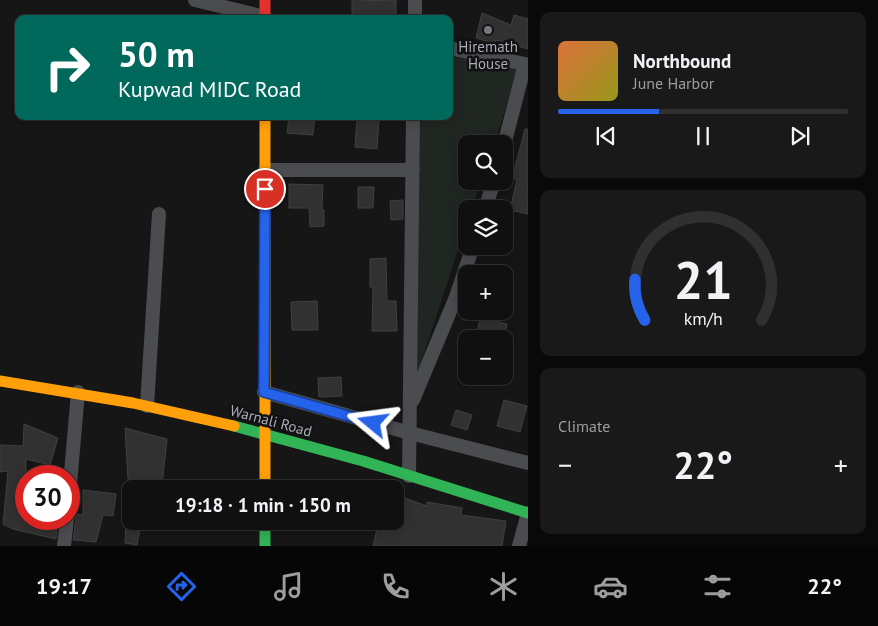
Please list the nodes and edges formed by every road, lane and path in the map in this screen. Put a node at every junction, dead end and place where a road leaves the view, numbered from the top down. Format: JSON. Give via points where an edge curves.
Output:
{"nodes":[{"id":1,"x":195,"y":0,"type":"edge"},
{"id":2,"x":265,"y":0,"type":"edge"},
{"id":3,"x":415,"y":0,"type":"edge"},
{"id":4,"x":253,"y":15,"type":"edge"},
{"id":5,"x":265,"y":15,"type":"edge"},
{"id":6,"x":415,"y":15,"type":"edge"},
{"id":7,"x":453,"y":49,"type":"edge"},
{"id":8,"x":527,"y":64,"type":"edge"},
{"id":9,"x":265,"y":120,"type":"edge"},
{"id":10,"x":414,"y":120,"type":"edge"},
{"id":11,"x":507,"y":135,"type":"edge"},
{"id":12,"x":265,"y":170,"type":"junction"},
{"id":13,"x":413,"y":170,"type":"junction"},
{"id":14,"x":159,"y":214,"type":"dead end"},
{"id":15,"x":470,"y":255,"type":"edge"},
{"id":16,"x":0,"y":382,"type":"edge"},
{"id":17,"x":78,"y":392,"type":"junction"},
{"id":18,"x":264,"y":392,"type":"junction"},
{"id":19,"x":147,"y":406,"type":"junction"},
{"id":20,"x":410,"y":408,"type":"junction"},
{"id":21,"x":264,"y":433,"type":"junction"},
{"id":22,"x":410,"y":433,"type":"junction"},
{"id":23,"x":528,"y":463,"type":"edge"},
{"id":24,"x":72,"y":465,"type":"edge"},
{"id":25,"x":409,"y":476,"type":"junction"},
{"id":26,"x":265,"y":480,"type":"edge"},
{"id":27,"x":528,"y":513,"type":"edge"},
{"id":28,"x":66,"y":530,"type":"edge"},
{"id":29,"x":265,"y":530,"type":"edge"},
{"id":30,"x":64,"y":546,"type":"edge"},
{"id":31,"x":266,"y":546,"type":"edge"},
{"id":32,"x":519,"y":546,"type":"edge"}],
"edges":[{"from":1,"to":4,"type":"street"},
{"from":2,"to":5,"type":"main road"},
{"from":3,"to":6,"type":"street"},
{"from":7,"to":8,"type":"street"},
{"from":8,"to":11,"type":"street"},
{"from":9,"to":12,"type":"main road"},
{"from":10,"to":13,"type":"street"},
{"from":12,"to":13,"type":"street"},
{"from":12,"to":18,"type":"main road"},
{"from":13,"to":20,"type":"street"},
{"from":14,"to":19,"type":"street"},
{"from":15,"to":20,"type":"street"},
{"from":16,"to":17,"type":"main road","name":"Warnali Road"},
{"from":17,"to":19,"type":"main road","name":"Warnali Road"},
{"from":17,"to":24,"type":"street"},
{"from":18,"to":21,"type":"main road"},
{"from":18,"to":22,"type":"street"},
{"from":19,"to":21,"type":"main road","name":"Warnali Road"},
{"from":20,"to":22,"type":"street"},
{"from":21,"to":25,"type":"main road","name":"Warnali Road"},
{"from":21,"to":26,"type":"main road"},
{"from":22,"to":23,"type":"street"},
{"from":22,"to":25,"type":"street"},
{"from":25,"to":27,"type":"main road","name":"Warnali Road"},
{"from":27,"to":32,"type":"street"},
{"from":28,"to":30,"type":"street"},
{"from":29,"to":31,"type":"main road"}]}
